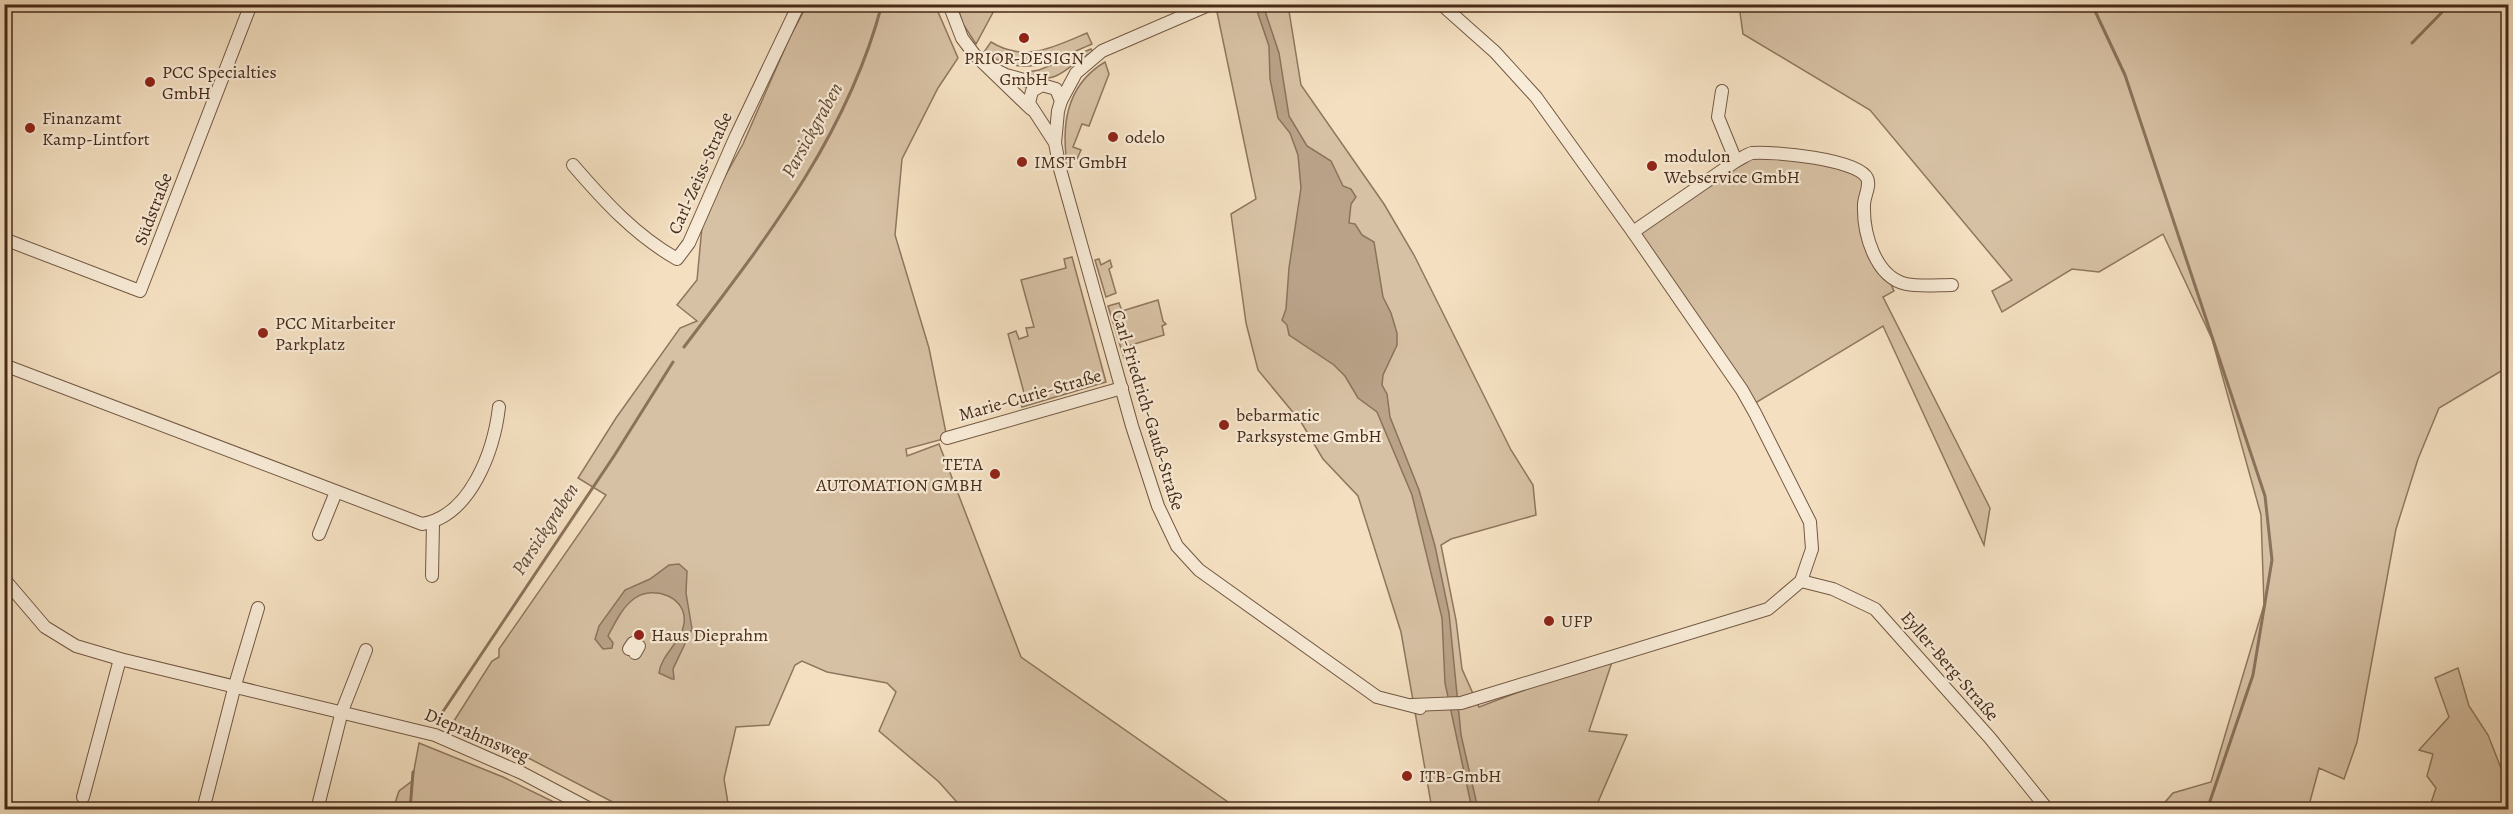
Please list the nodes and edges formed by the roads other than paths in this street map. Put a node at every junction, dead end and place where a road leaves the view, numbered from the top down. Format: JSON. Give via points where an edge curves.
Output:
{"nodes":[{"id":1,"x":251,"y":4,"type":"edge"},
{"id":2,"x":799,"y":4,"type":"edge"},
{"id":3,"x":949,"y":4,"type":"edge"},
{"id":4,"x":1211,"y":4,"type":"edge"},
{"id":5,"x":1441,"y":4,"type":"edge"},
{"id":6,"x":980,"y":60,"type":"junction"},
{"id":7,"x":1076,"y":73,"type":"junction"},
{"id":8,"x":1044,"y":85,"type":"junction"},
{"id":9,"x":1722,"y":91,"type":"dead end"},
{"id":10,"x":1059,"y":106,"type":"junction"},
{"id":11,"x":1033,"y":111,"type":"junction"},
{"id":12,"x":1055,"y":143,"type":"junction"},
{"id":13,"x":1736,"y":161,"type":"junction"},
{"id":14,"x":573,"y":165,"type":"dead end"},
{"id":15,"x":1633,"y":232,"type":"junction"},
{"id":16,"x":4,"y":239,"type":"edge"},
{"id":17,"x":1952,"y":285,"type":"dead end"},
{"id":18,"x":4,"y":365,"type":"edge"},
{"id":19,"x":1122,"y":388,"type":"junction"},
{"id":20,"x":499,"y":407,"type":"dead end"},
{"id":21,"x":947,"y":438,"type":"dead end"},
{"id":22,"x":336,"y":492,"type":"junction"},
{"id":23,"x":433,"y":522,"type":"junction"},
{"id":24,"x":319,"y":534,"type":"dead end"},
{"id":25,"x":432,"y":576,"type":"dead end"},
{"id":26,"x":4,"y":579,"type":"edge"},
{"id":27,"x":1801,"y":581,"type":"junction"},
{"id":28,"x":258,"y":608,"type":"dead end"},
{"id":29,"x":366,"y":650,"type":"dead end"},
{"id":30,"x":120,"y":659,"type":"junction"},
{"id":31,"x":235,"y":685,"type":"junction"},
{"id":32,"x":342,"y":711,"type":"junction"},
{"id":33,"x":83,"y":797,"type":"dead end"},
{"id":34,"x":2036,"y":804,"type":"edge"},
{"id":35,"x":203,"y":810,"type":"edge"},
{"id":36,"x":317,"y":810,"type":"edge"},
{"id":37,"x":592,"y":810,"type":"edge"},
{"id":38,"x":2048,"y":810,"type":"edge"}],
"edges":[{"from":1,"to":16,"type":"street","name":"Südstraße","via":[[140,291]]},
{"from":2,"to":14,"type":"street","name":"Carl-Zeiss-Straße","via":[[689,243],[677,260],[615,213]]},
{"from":3,"to":6,"type":"street","name":"Carl-Friedrich-Gauß-Straße","via":[[962,38]]},
{"from":4,"to":7,"type":"street","name":"Carl-Friedrich-Gauß-Straße","via":[[1102,51]]},
{"from":5,"to":15,"type":"street","via":[[1523,81]]},
{"from":6,"to":8,"type":"street","name":"Carl-Friedrich-Gauß-Straße","via":[[1006,75]]},
{"from":6,"to":11,"type":"street","name":"Carl-Friedrich-Gauß-Straße"},
{"from":7,"to":8,"type":"street","name":"Carl-Friedrich-Gauß-Straße"},
{"from":7,"to":10,"type":"street","name":"Carl-Friedrich-Gauß-Straße"},
{"from":8,"to":10,"type":"street","via":[[1056,89]]},
{"from":8,"to":11,"type":"street","via":[[1030,94]]},
{"from":9,"to":13,"type":"street","via":[[1718,117]]},
{"from":10,"to":11,"type":"street","via":[[1048,117]]},
{"from":10,"to":12,"type":"street","name":"Carl-Friedrich-Gauß-Straße"},
{"from":11,"to":12,"type":"street","name":"Carl-Friedrich-Gauß-Straße"},
{"from":12,"to":19,"type":"street","name":"Carl-Friedrich-Gauß-Straße","via":[[1081,250]]},
{"from":13,"to":15,"type":"street"},
{"from":13,"to":17,"type":"street","via":[[1750,153],[1779,155],[1820,159],[1859,170],[1867,178],[1864,204],[1873,255],[1889,276],[1906,284]]},
{"from":15,"to":27,"type":"street","via":[[1742,390],[1810,522],[1812,549]]},
{"from":18,"to":22,"type":"street"},
{"from":19,"to":21,"type":"street","name":"Marie-Curie-Straße"},
{"from":19,"to":27,"type":"street","name":"Carl-Friedrich-Gauß-Straße","via":[[1166,527],[1177,546],[1198,570],[1377,697],[1425,710],[1461,703],[1768,609]]},
{"from":20,"to":23,"type":"street","via":[[496,437],[486,461],[460,502]]},
{"from":22,"to":23,"type":"street","via":[[409,521]]},
{"from":22,"to":24,"type":"street"},
{"from":23,"to":25,"type":"street"},
{"from":26,"to":30,"type":"street","name":"Dieprahmsweg","via":[[45,627],[76,646]]},
{"from":27,"to":34,"type":"street","name":"Eyller-Berg-Straße","via":[[1875,609]]},
{"from":28,"to":31,"type":"street"},
{"from":29,"to":32,"type":"street"},
{"from":30,"to":31,"type":"street","name":"Dieprahmsweg"},
{"from":30,"to":33,"type":"street"},
{"from":31,"to":32,"type":"street","name":"Dieprahmsweg"},
{"from":31,"to":35,"type":"street"},
{"from":32,"to":36,"type":"street"},
{"from":32,"to":37,"type":"street","name":"Dieprahmsweg","via":[[450,740]]},
{"from":34,"to":38,"type":"street","name":"Eyller-Berg-Straße"}]}
